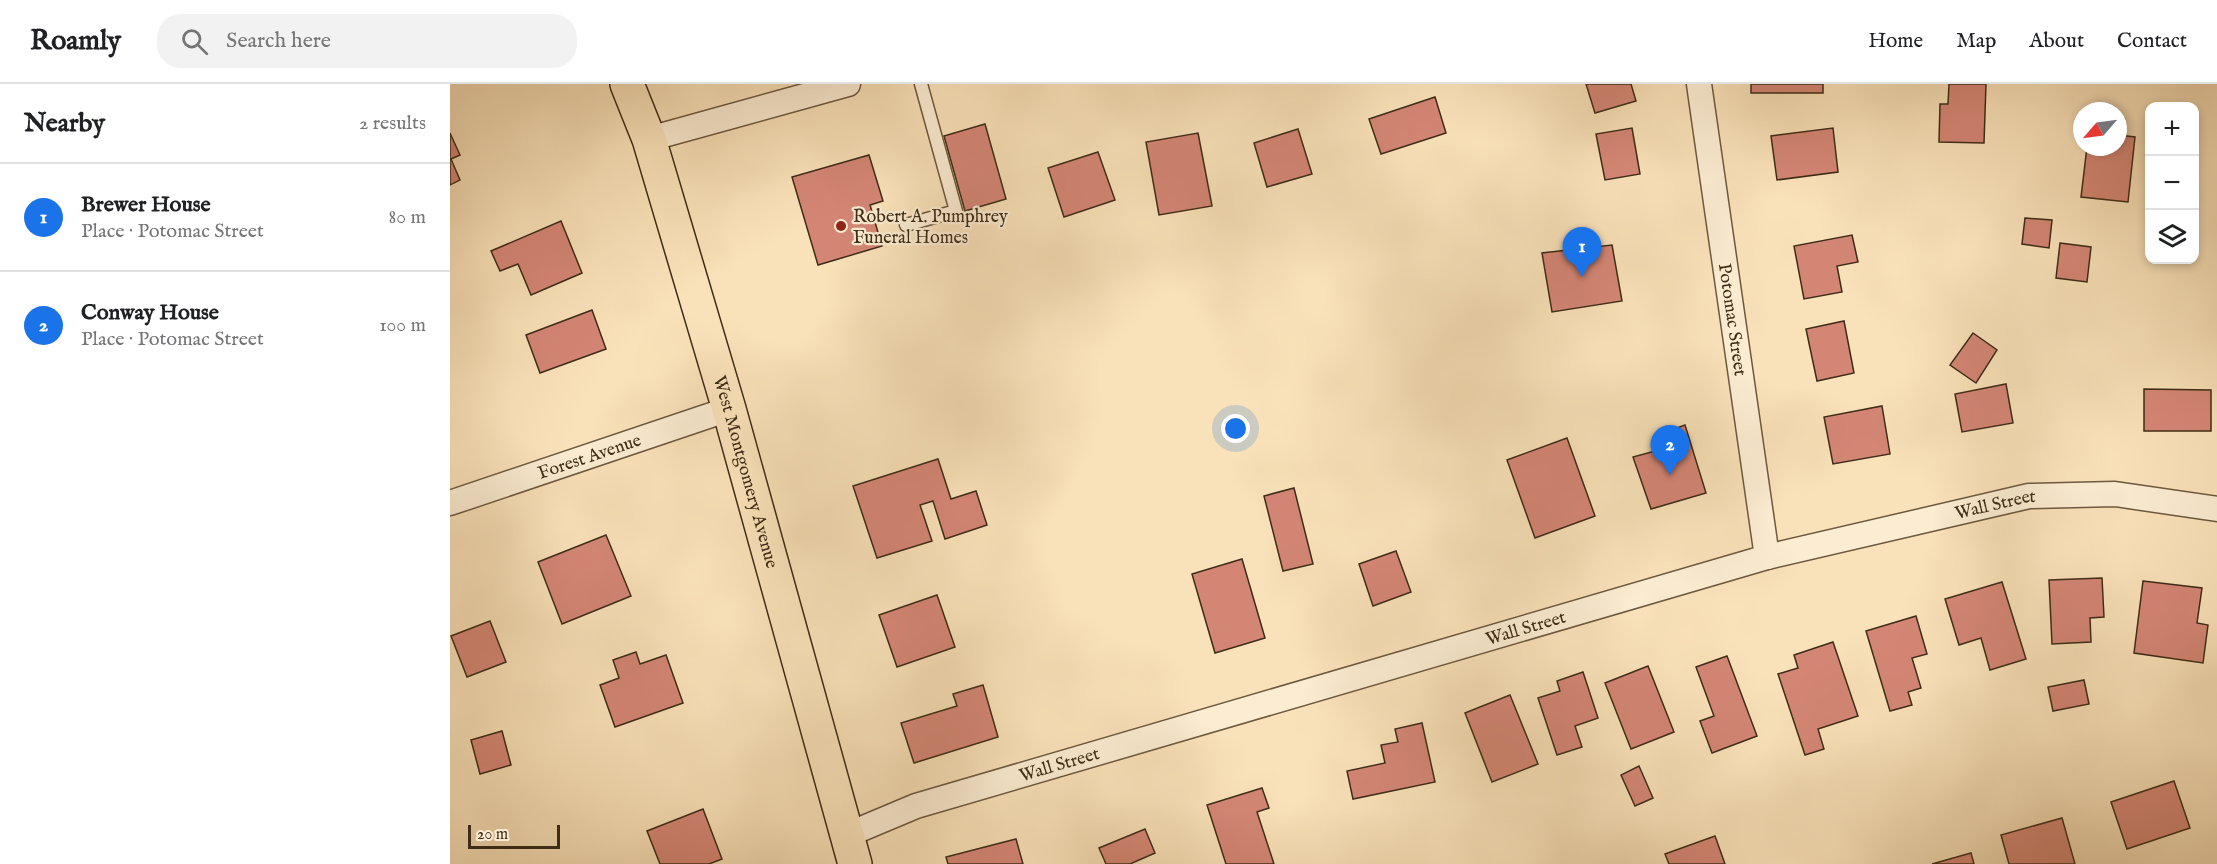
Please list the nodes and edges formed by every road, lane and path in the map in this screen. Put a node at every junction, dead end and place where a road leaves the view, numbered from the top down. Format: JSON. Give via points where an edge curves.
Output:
{"nodes":[{"id":1,"x":627,"y":84,"type":"edge"},
{"id":2,"x":848,"y":84,"type":"edge"},
{"id":3,"x":921,"y":84,"type":"edge"},
{"id":4,"x":1699,"y":84,"type":"edge"},
{"id":5,"x":649,"y":139,"type":"junction"},
{"id":6,"x":906,"y":225,"type":"dead end"},
{"id":7,"x":729,"y":409,"type":"junction"},
{"id":8,"x":450,"y":503,"type":"edge"},
{"id":9,"x":2217,"y":509,"type":"edge"},
{"id":10,"x":1767,"y":557,"type":"junction"},
{"id":11,"x":851,"y":850,"type":"edge"}],
"edges":[{"from":1,"to":5,"type":"main road","name":"West Montgomery Avenue"},
{"from":2,"to":5,"type":"street"},
{"from":3,"to":6,"type":"lane","via":[[956,211]]},
{"from":4,"to":10,"type":"street","name":"Potomac Street"},
{"from":5,"to":7,"type":"main road","name":"West Montgomery Avenue"},
{"from":7,"to":8,"type":"street","name":"Forest Avenue"},
{"from":7,"to":11,"type":"main road","name":"West Montgomery Avenue"},
{"from":9,"to":10,"type":"street","name":"Wall Street","via":[[2115,494],[2029,496]]},
{"from":10,"to":11,"type":"street","name":"Wall Street","via":[[916,806]]}]}
